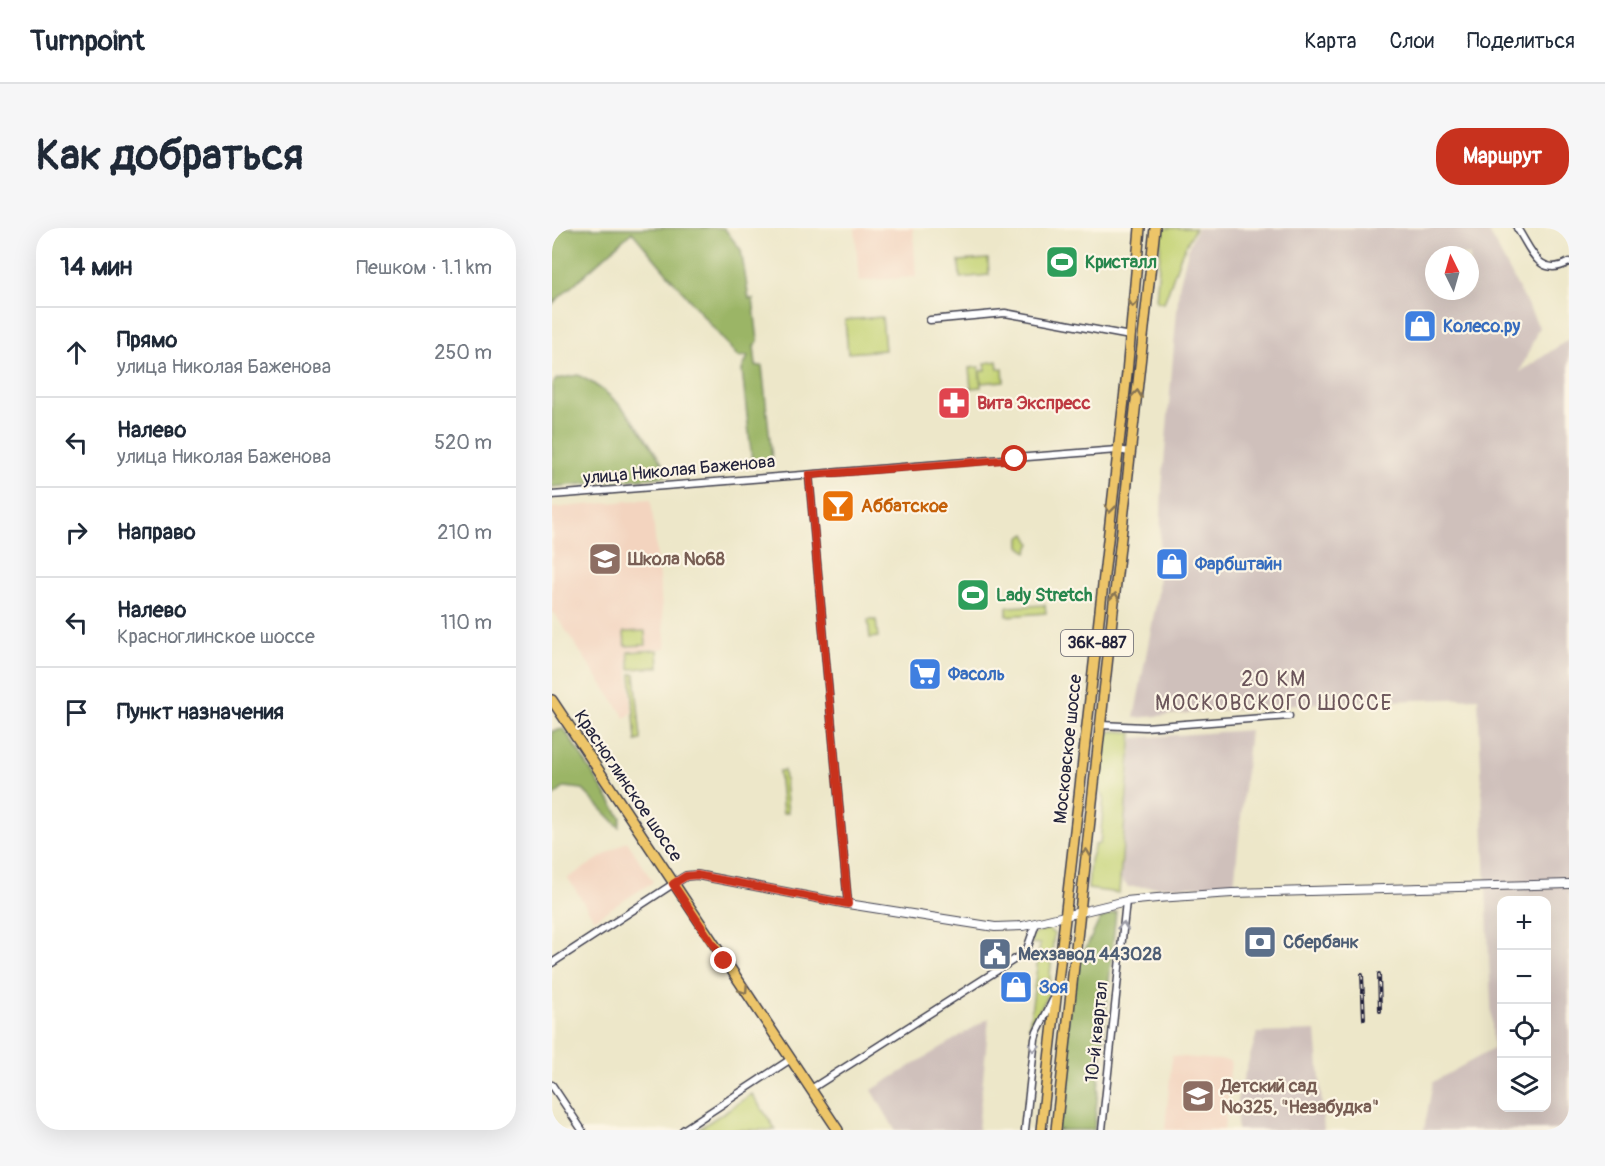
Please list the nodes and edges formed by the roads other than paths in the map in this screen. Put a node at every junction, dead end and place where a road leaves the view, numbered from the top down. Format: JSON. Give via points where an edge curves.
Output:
{"nodes":[{"id":1,"x":1140,"y":228,"type":"edge"},
{"id":2,"x":1155,"y":228,"type":"edge"},
{"id":3,"x":1527,"y":228,"type":"edge"},
{"id":4,"x":1518,"y":230,"type":"edge"},
{"id":5,"x":1569,"y":262,"type":"edge"},
{"id":6,"x":930,"y":320,"type":"dead end"},
{"id":7,"x":1130,"y":336,"type":"junction"},
{"id":8,"x":1117,"y":450,"type":"junction"},
{"id":9,"x":1130,"y":452,"type":"junction"},
{"id":10,"x":809,"y":475,"type":"junction"},
{"id":11,"x":552,"y":495,"type":"edge"},
{"id":12,"x":552,"y":700,"type":"edge"},
{"id":13,"x":1289,"y":716,"type":"dead end"},
{"id":14,"x":1100,"y":725,"type":"junction"},
{"id":15,"x":673,"y":884,"type":"junction"},
{"id":16,"x":1569,"y":884,"type":"edge"},
{"id":17,"x":1126,"y":901,"type":"junction"},
{"id":18,"x":848,"y":904,"type":"junction"},
{"id":19,"x":1079,"y":911,"type":"junction"},
{"id":20,"x":1066,"y":915,"type":"junction"},
{"id":21,"x":1036,"y":923,"type":"junction"},
{"id":22,"x":552,"y":963,"type":"edge"},
{"id":23,"x":1056,"y":994,"type":"junction"},
{"id":24,"x":791,"y":1059,"type":"junction"},
{"id":25,"x":552,"y":1085,"type":"edge"},
{"id":26,"x":811,"y":1089,"type":"junction"},
{"id":27,"x":582,"y":1130,"type":"edge"},
{"id":28,"x":682,"y":1130,"type":"edge"},
{"id":29,"x":838,"y":1130,"type":"edge"},
{"id":30,"x":1025,"y":1130,"type":"edge"},
{"id":31,"x":1041,"y":1130,"type":"edge"},
{"id":32,"x":1056,"y":1130,"type":"edge"},
{"id":33,"x":1102,"y":1130,"type":"edge"}],
"edges":[{"from":1,"to":7,"type":"main road","name":"Московское шоссе","number":"36К-887","one_way":true},
{"from":9,"to":2,"type":"main road","name":"Московское шоссе","number":"36К-887","one_way":true},
{"from":3,"to":4,"type":"street"},
{"from":4,"to":5,"type":"street","via":[[1539,262],[1551,268]]},
{"from":6,"to":7,"type":"street","via":[[1005,314]]},
{"from":7,"to":8,"type":"main road","name":"Московское шоссе","number":"36К-887"},
{"from":8,"to":9,"type":"street","name":"улица Николая Баженова"},
{"from":8,"to":10,"type":"street","name":"улица Николая Баженова"},
{"from":8,"to":20,"type":"main road","name":"Московское шоссе","number":"36К-887","one_way":true},
{"from":14,"to":9,"type":"main road","name":"Московское шоссе","number":"36К-887","one_way":true},
{"from":10,"to":11,"type":"street","name":"улица Николая Баженова"},
{"from":10,"to":18,"type":"street"},
{"from":12,"to":15,"type":"main road","name":"Красноглинское шоссе"},
{"from":13,"to":14,"type":"street","via":[[1145,727]]},
{"from":19,"to":14,"type":"main road","name":"Московское шоссе","number":"36К-887","one_way":true},
{"from":15,"to":18,"type":"street","via":[[697,875]]},
{"from":15,"to":22,"type":"street"},
{"from":15,"to":24,"type":"main road","name":"Красноглинское шоссе","one_way":true},
{"from":16,"to":17,"type":"street","via":[[1232,893]]},
{"from":17,"to":19,"type":"street"},
{"from":33,"to":17,"type":"street","name":"10-й квартал","one_way":true},
{"from":18,"to":21,"type":"street","via":[[980,926]]},
{"from":19,"to":20,"type":"street"},
{"from":19,"to":32,"type":"main road","name":"Московское шоссе","number":"36К-887"},
{"from":20,"to":21,"type":"street"},
{"from":20,"to":23,"type":"main road","name":"Московское шоссе","number":"36К-887"},
{"from":21,"to":26,"type":"street","via":[[1026,952]]},
{"from":23,"to":30,"type":"street","one_way":true,"via":[[1035,1039]]},
{"from":23,"to":31,"type":"main road","name":"Московское шоссе","number":"36К-887"},
{"from":24,"to":26,"type":"main road","name":"Красноглинское шоссе"},
{"from":24,"to":28,"type":"street"},
{"from":25,"to":27,"type":"street"},
{"from":26,"to":29,"type":"main road","name":"Красноглинское шоссе"}]}
